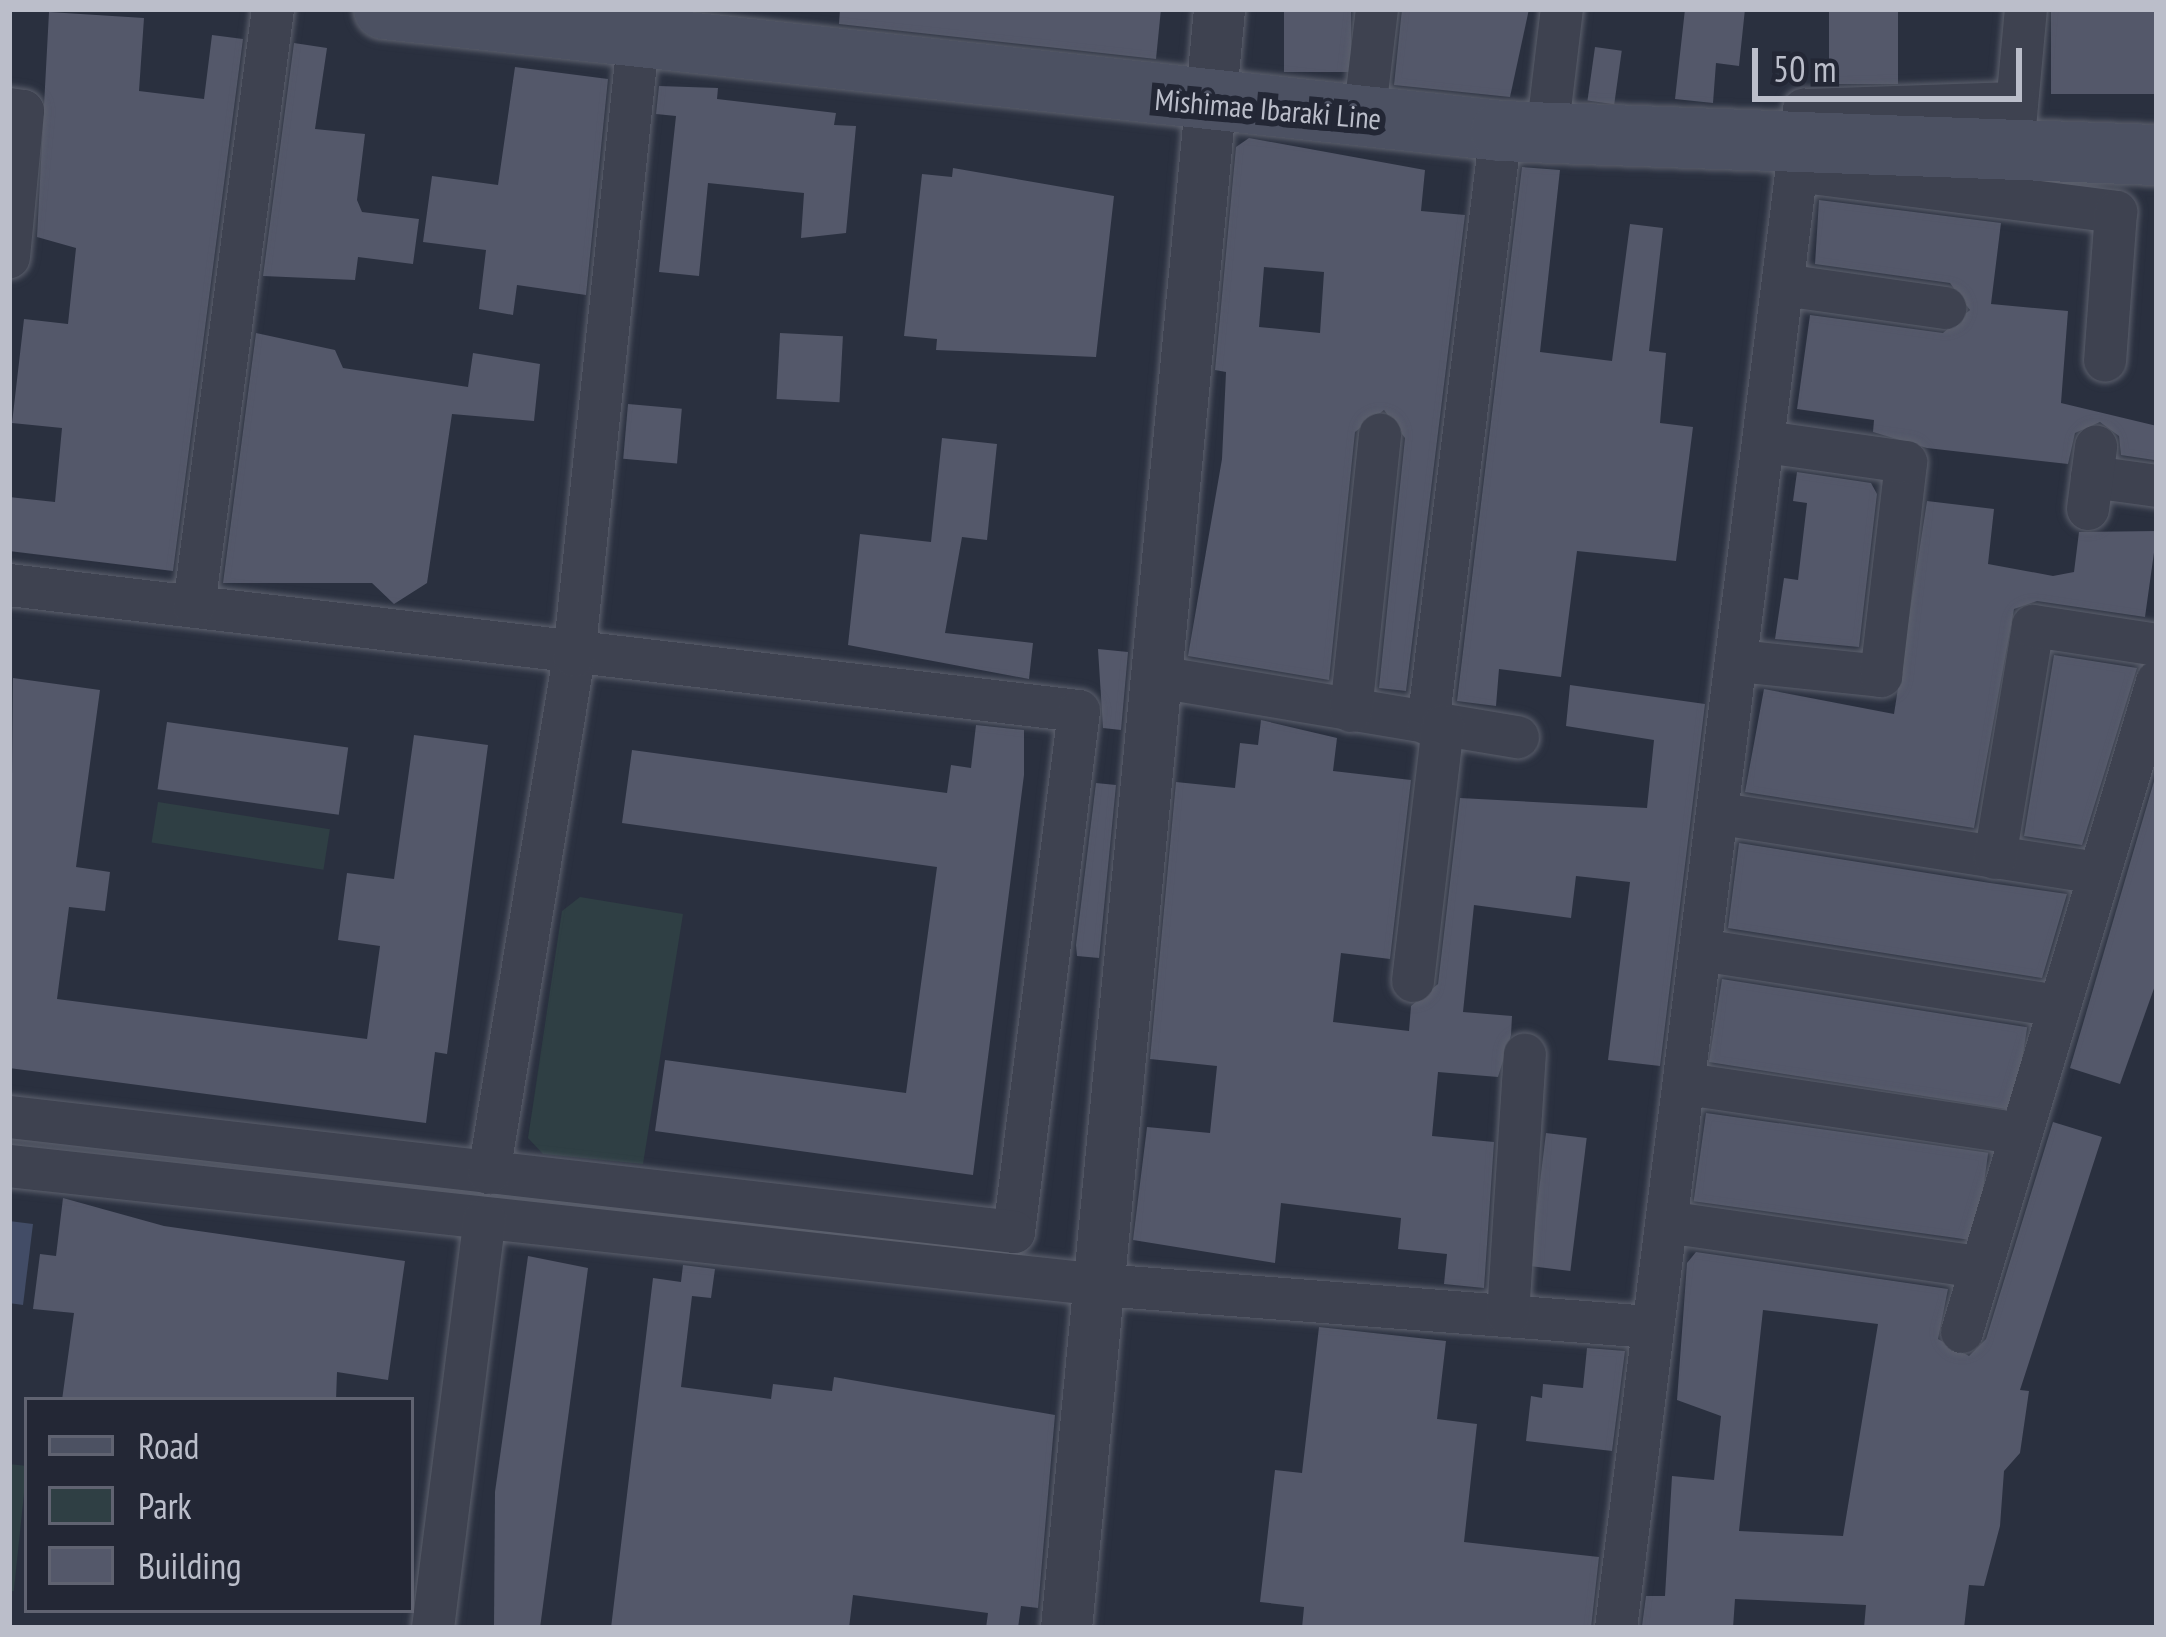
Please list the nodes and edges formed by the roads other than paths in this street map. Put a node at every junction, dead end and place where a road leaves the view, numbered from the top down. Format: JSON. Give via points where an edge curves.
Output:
{"nodes":[{"id":1,"x":273,"y":9,"type":"edge"},
{"id":2,"x":384,"y":9,"type":"edge"},
{"id":3,"x":1219,"y":9,"type":"edge"},
{"id":4,"x":1377,"y":9,"type":"edge"},
{"id":5,"x":1562,"y":9,"type":"edge"},
{"id":6,"x":2026,"y":9,"type":"edge"},
{"id":7,"x":650,"y":32,"type":"edge"},
{"id":8,"x":1207,"y":104,"type":"junction"},
{"id":9,"x":9,"y":109,"type":"edge"},
{"id":10,"x":1364,"y":118,"type":"junction"},
{"id":11,"x":1524,"y":133,"type":"junction"},
{"id":12,"x":2013,"y":150,"type":"junction"},
{"id":13,"x":2157,"y":155,"type":"edge"},
{"id":14,"x":1798,"y":156,"type":"junction"},
{"id":15,"x":9,"y":257,"type":"edge"},
{"id":16,"x":1783,"y":285,"type":"junction"},
{"id":17,"x":1945,"y":308,"type":"dead end"},
{"id":18,"x":2105,"y":362,"type":"dead end"},
{"id":19,"x":1380,"y":435,"type":"dead end"},
{"id":20,"x":1765,"y":442,"type":"junction"},
{"id":21,"x":2092,"y":478,"type":"dead end"},
{"id":22,"x":2157,"y":486,"type":"edge"},
{"id":23,"x":9,"y":585,"type":"edge"},
{"id":24,"x":194,"y":606,"type":"junction"},
{"id":25,"x":2157,"y":645,"type":"edge"},
{"id":26,"x":574,"y":656,"type":"junction"},
{"id":27,"x":1739,"y":661,"type":"junction"},
{"id":28,"x":1158,"y":677,"type":"junction"},
{"id":29,"x":2157,"y":682,"type":"edge"},
{"id":30,"x":1351,"y":711,"type":"junction"},
{"id":31,"x":1435,"y":725,"type":"junction"},
{"id":32,"x":1518,"y":737,"type":"dead end"},
{"id":33,"x":1721,"y":814,"type":"junction"},
{"id":34,"x":1996,"y":858,"type":"junction"},
{"id":35,"x":2096,"y":872,"type":"junction"},
{"id":36,"x":1701,"y":950,"type":"junction"},
{"id":37,"x":1413,"y":981,"type":"dead end"},
{"id":38,"x":2052,"y":1006,"type":"junction"},
{"id":39,"x":1525,"y":1054,"type":"dead end"},
{"id":40,"x":1687,"y":1084,"type":"junction"},
{"id":41,"x":9,"y":1117,"type":"edge"},
{"id":42,"x":2014,"y":1133,"type":"junction"},
{"id":43,"x":9,"y":1166,"type":"edge"},
{"id":44,"x":489,"y":1173,"type":"junction"},
{"id":45,"x":485,"y":1220,"type":"junction"},
{"id":46,"x":1673,"y":1223,"type":"junction"},
{"id":47,"x":1977,"y":1267,"type":"junction"},
{"id":48,"x":1101,"y":1285,"type":"junction"},
{"id":49,"x":1508,"y":1316,"type":"junction"},
{"id":50,"x":1649,"y":1327,"type":"junction"},
{"id":51,"x":1962,"y":1332,"type":"dead end"},
{"id":52,"x":434,"y":1628,"type":"edge"},
{"id":53,"x":1066,"y":1628,"type":"edge"},
{"id":54,"x":1616,"y":1628,"type":"edge"}],
"edges":[{"from":1,"to":24,"type":"street"},
{"from":2,"to":7,"type":"main road","name":"Mishimae Ibaraki Line"},
{"from":3,"to":8,"type":"street"},
{"from":4,"to":10,"type":"street"},
{"from":5,"to":11,"type":"street"},
{"from":6,"to":12,"type":"street"},
{"from":7,"to":8,"type":"main road","name":"Mishimae Ibaraki Line"},
{"from":7,"to":26,"type":"street"},
{"from":8,"to":10,"type":"main road","name":"Mishimae Ibaraki Line"},
{"from":8,"to":28,"type":"street"},
{"from":9,"to":15,"type":"street","via":[[23,111]]},
{"from":10,"to":11,"type":"main road","name":"Mishimae Ibaraki Line"},
{"from":11,"to":14,"type":"main road","name":"Mishimae Ibaraki Line"},
{"from":11,"to":31,"type":"street"},
{"from":12,"to":14,"type":"street"},
{"from":12,"to":14,"type":"street","via":[[1804,110]]},
{"from":12,"to":18,"type":"street","via":[[2116,212]]},
{"from":13,"to":14,"type":"main road","name":"Mishimae Ibaraki Line"},
{"from":14,"to":16,"type":"street"},
{"from":16,"to":17,"type":"street"},
{"from":16,"to":20,"type":"street"},
{"from":19,"to":30,"type":"street"},
{"from":20,"to":27,"type":"street"},
{"from":20,"to":27,"type":"street","via":[[1906,462],[1881,676]]},
{"from":21,"to":22,"type":"street"},
{"from":23,"to":24,"type":"street"},
{"from":24,"to":26,"type":"street"},
{"from":25,"to":34,"type":"street","via":[[2033,626]]},
{"from":26,"to":44,"type":"street"},
{"from":26,"to":44,"type":"street","via":[[1079,711],[1014,1232]]},
{"from":27,"to":33,"type":"street"},
{"from":28,"to":30,"type":"street"},
{"from":28,"to":48,"type":"street"},
{"from":29,"to":35,"type":"street"},
{"from":30,"to":31,"type":"street"},
{"from":31,"to":32,"type":"street"},
{"from":31,"to":37,"type":"street"},
{"from":33,"to":34,"type":"street"},
{"from":33,"to":36,"type":"street"},
{"from":34,"to":35,"type":"street"},
{"from":35,"to":38,"type":"street"},
{"from":36,"to":38,"type":"street"},
{"from":36,"to":40,"type":"street"},
{"from":38,"to":42,"type":"street"},
{"from":39,"to":49,"type":"street"},
{"from":40,"to":42,"type":"street"},
{"from":40,"to":46,"type":"street"},
{"from":41,"to":44,"type":"street"},
{"from":42,"to":47,"type":"street"},
{"from":43,"to":45,"type":"street"},
{"from":45,"to":48,"type":"street"},
{"from":45,"to":52,"type":"street"},
{"from":46,"to":47,"type":"street"},
{"from":46,"to":50,"type":"street"},
{"from":47,"to":51,"type":"street"},
{"from":48,"to":49,"type":"street"},
{"from":48,"to":53,"type":"street"},
{"from":49,"to":50,"type":"street"},
{"from":50,"to":54,"type":"street"}]}
